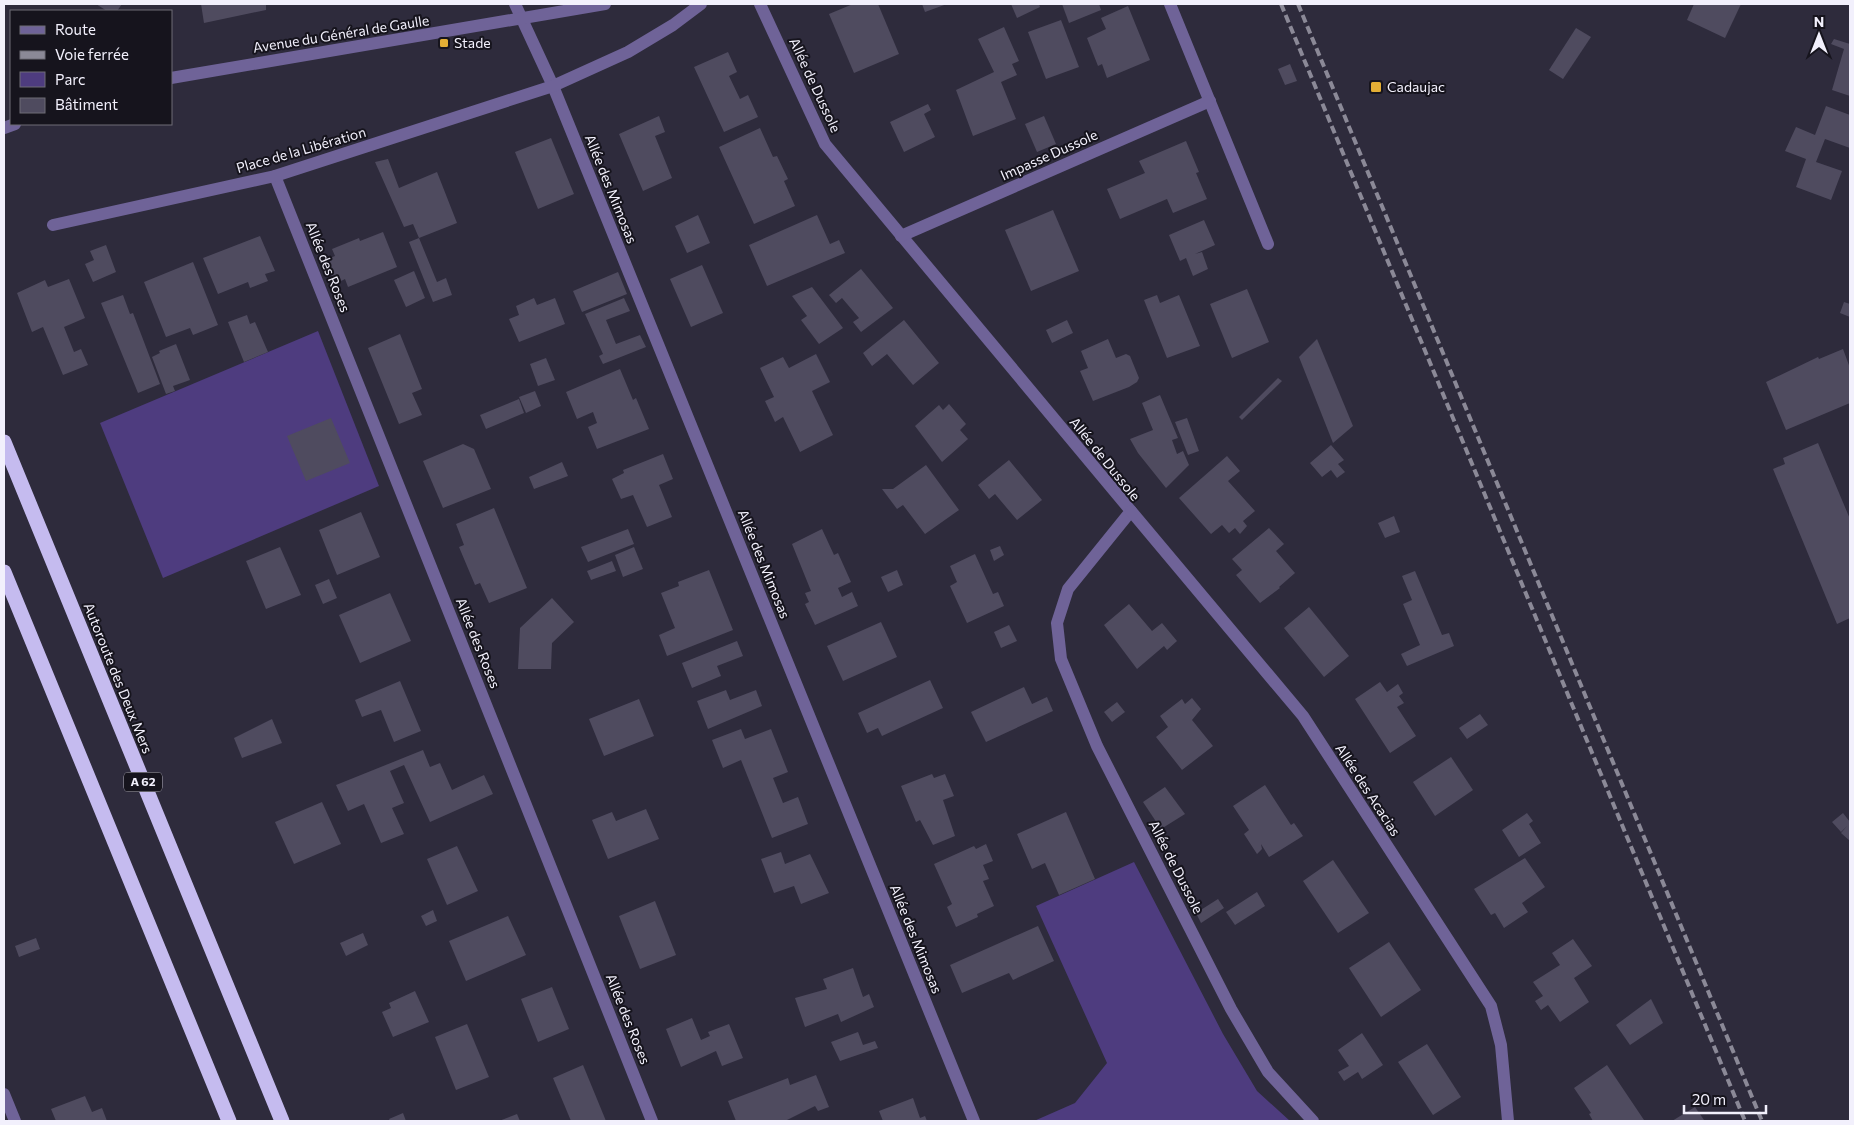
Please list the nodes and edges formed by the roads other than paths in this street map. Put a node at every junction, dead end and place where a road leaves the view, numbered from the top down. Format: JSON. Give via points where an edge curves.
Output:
{"nodes":[{"id":1,"x":515,"y":4,"type":"edge"},
{"id":2,"x":604,"y":4,"type":"edge"},
{"id":3,"x":701,"y":4,"type":"edge"},
{"id":4,"x":760,"y":4,"type":"edge"},
{"id":5,"x":1170,"y":4,"type":"edge"},
{"id":6,"x":522,"y":19,"type":"junction"},
{"id":7,"x":172,"y":78,"type":"edge"},
{"id":8,"x":553,"y":86,"type":"junction"},
{"id":9,"x":1210,"y":101,"type":"junction"},
{"id":10,"x":275,"y":176,"type":"junction"},
{"id":11,"x":53,"y":225,"type":"dead end"},
{"id":12,"x":901,"y":236,"type":"junction"},
{"id":13,"x":1268,"y":244,"type":"dead end"},
{"id":14,"x":4,"y":442,"type":"edge"},
{"id":15,"x":1130,"y":511,"type":"junction"},
{"id":16,"x":4,"y":572,"type":"edge"},
{"id":17,"x":4,"y":1094,"type":"edge"},
{"id":18,"x":15,"y":1121,"type":"edge"},
{"id":19,"x":229,"y":1121,"type":"edge"},
{"id":20,"x":282,"y":1121,"type":"edge"},
{"id":21,"x":652,"y":1121,"type":"edge"},
{"id":22,"x":974,"y":1121,"type":"edge"},
{"id":23,"x":1313,"y":1121,"type":"edge"},
{"id":24,"x":1508,"y":1121,"type":"edge"}],
"edges":[{"from":1,"to":6,"type":"street","name":"Allée des Mimosas"},
{"from":2,"to":6,"type":"street","name":"Avenue du Général de Gaulle"},
{"from":3,"to":8,"type":"street","name":"Place de la Libération","via":[[628,52]]},
{"from":4,"to":12,"type":"street","name":"Allée de Dussole","via":[[825,144]]},
{"from":5,"to":9,"type":"street"},
{"from":6,"to":7,"type":"street","name":"Avenue du Général de Gaulle"},
{"from":6,"to":8,"type":"street","name":"Allée des Mimosas"},
{"from":8,"to":10,"type":"street","name":"Place de la Libération"},
{"from":8,"to":22,"type":"street","name":"Allée des Mimosas"},
{"from":9,"to":12,"type":"street","name":"Impasse Dussole"},
{"from":9,"to":13,"type":"street"},
{"from":10,"to":11,"type":"street","name":"Place de la Libération"},
{"from":10,"to":21,"type":"street","name":"Allée des Roses"},
{"from":12,"to":15,"type":"street","name":"Allée de Dussole"},
{"from":14,"to":20,"type":"highway","name":"Autoroute des Deux Mers","number":"A 62"},
{"from":15,"to":23,"type":"street","name":"Allée de Dussole","via":[[1068,589],[1057,623],[1062,659],[1097,746],[1231,1009],[1268,1072]]},
{"from":15,"to":24,"type":"street","name":"Allée des Acacias","via":[[1302,716],[1491,1006],[1501,1046]]},
{"from":16,"to":19,"type":"highway"},
{"from":17,"to":18,"type":"street"}]}
